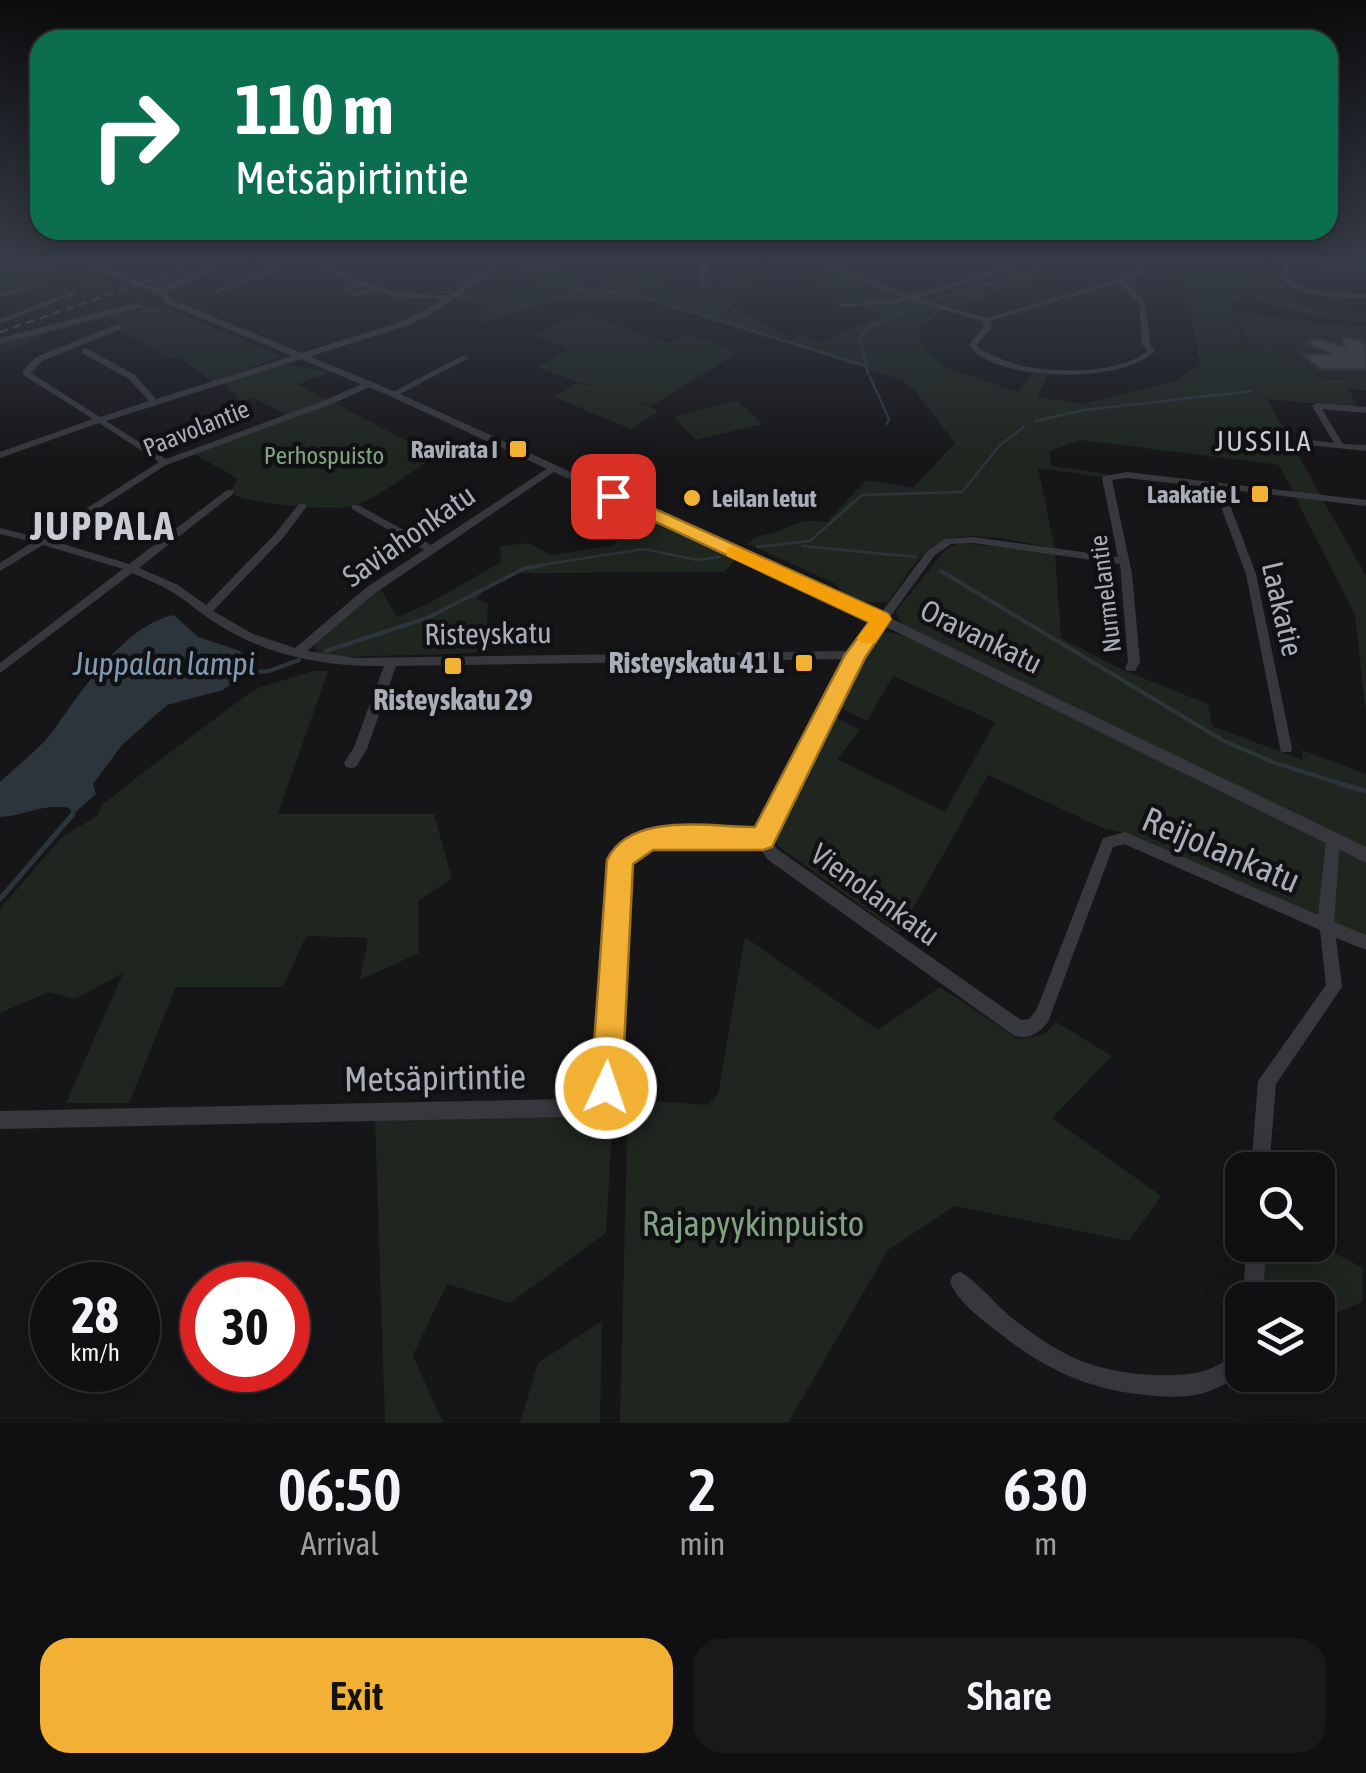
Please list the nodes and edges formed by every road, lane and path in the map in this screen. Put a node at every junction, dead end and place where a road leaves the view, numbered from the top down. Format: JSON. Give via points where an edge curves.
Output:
{"nodes":[{"id":1,"x":43,"y":328,"type":"edge"},
{"id":2,"x":114,"y":328,"type":"edge"},
{"id":3,"x":236,"y":328,"type":"edge"},
{"id":4,"x":389,"y":328,"type":"edge"},
{"id":5,"x":986,"y":328,"type":"edge"},
{"id":6,"x":1145,"y":328,"type":"edge"},
{"id":7,"x":0,"y":341,"type":"edge"},
{"id":8,"x":85,"y":351,"type":"dead end"},
{"id":9,"x":302,"y":355,"type":"junction"},
{"id":10,"x":465,"y":358,"type":"dead end"},
{"id":11,"x":369,"y":384,"type":"junction"},
{"id":12,"x":393,"y":394,"type":"junction"},
{"id":13,"x":154,"y":402,"type":"junction"},
{"id":14,"x":1366,"y":410,"type":"edge"},
{"id":15,"x":100,"y":421,"type":"junction"},
{"id":16,"x":1312,"y":443,"type":"dead end"},
{"id":17,"x":1340,"y":446,"type":"junction"},
{"id":18,"x":1366,"y":448,"type":"edge"},
{"id":19,"x":0,"y":455,"type":"edge"},
{"id":20,"x":165,"y":462,"type":"junction"},
{"id":21,"x":554,"y":468,"type":"junction"},
{"id":22,"x":1218,"y":486,"type":"junction"},
{"id":23,"x":230,"y":492,"type":"dead end"},
{"id":24,"x":1366,"y":503,"type":"edge"},
{"id":25,"x":302,"y":506,"type":"dead end"},
{"id":26,"x":354,"y":507,"type":"dead end"},
{"id":27,"x":0,"y":531,"type":"edge"},
{"id":28,"x":41,"y":541,"type":"junction"},
{"id":29,"x":431,"y":550,"type":"junction"},
{"id":30,"x":1124,"y":561,"type":"junction"},
{"id":31,"x":0,"y":568,"type":"edge"},
{"id":32,"x":128,"y":568,"type":"junction"},
{"id":33,"x":206,"y":612,"type":"junction"},
{"id":34,"x":881,"y":619,"type":"junction"},
{"id":35,"x":298,"y":652,"type":"junction"},
{"id":36,"x":856,"y":655,"type":"junction"},
{"id":37,"x":392,"y":661,"type":"junction"},
{"id":38,"x":1131,"y":668,"type":"dead end"},
{"id":39,"x":0,"y":669,"type":"edge"},
{"id":40,"x":1286,"y":748,"type":"dead end"},
{"id":41,"x":351,"y":763,"type":"dead end"},
{"id":42,"x":763,"y":839,"type":"junction"},
{"id":43,"x":1332,"y":841,"type":"junction"},
{"id":44,"x":1366,"y":856,"type":"edge"},
{"id":45,"x":1328,"y":929,"type":"junction"},
{"id":46,"x":1366,"y":942,"type":"edge"},
{"id":47,"x":1033,"y":1028,"type":"joint"},
{"id":48,"x":0,"y":1120,"type":"edge"},
{"id":49,"x":1262,"y":1152,"type":"edge"},
{"id":50,"x":960,"y":1282,"type":"dead end"},
{"id":51,"x":1225,"y":1372,"type":"edge"}],
"edges":[{"from":1,"to":7,"type":"street"},
{"from":2,"to":15,"type":"street","via":[[26,370],[30,379]]},
{"from":3,"to":9,"type":"street","name":"Oravankatu"},
{"from":4,"to":9,"type":"street"},
{"from":5,"to":6,"type":"street","via":[[974,348],[1021,366],[1076,375],[1137,362],[1151,351]]},
{"from":8,"to":13,"type":"street","via":[[132,378]]},
{"from":9,"to":11,"type":"street","name":"Oravankatu"},
{"from":9,"to":13,"type":"street"},
{"from":10,"to":12,"type":"street"},
{"from":11,"to":12,"type":"street","name":"Oravankatu"},
{"from":11,"to":20,"type":"street","name":"Paavolantie"},
{"from":12,"to":21,"type":"street","name":"Oravankatu"},
{"from":13,"to":15,"type":"street"},
{"from":14,"to":17,"type":"street","via":[[1316,406]]},
{"from":15,"to":19,"type":"street"},
{"from":15,"to":20,"type":"street"},
{"from":16,"to":17,"type":"street"},
{"from":17,"to":18,"type":"street"},
{"from":20,"to":28,"type":"street","name":"Paavolantie"},
{"from":21,"to":29,"type":"street","name":"Saviahonkatu"},
{"from":21,"to":34,"type":"street","name":"Oravankatu"},
{"from":22,"to":24,"type":"street","name":"Nurmelantie"},
{"from":22,"to":30,"type":"street","name":"Nurmelantie","via":[[1107,478]]},
{"from":22,"to":40,"type":"street","name":"Laakatie","via":[[1251,574]]},
{"from":23,"to":32,"type":"street"},
{"from":25,"to":33,"type":"street"},
{"from":26,"to":29,"type":"street"},
{"from":27,"to":28,"type":"street","name":"Risteyskatu"},
{"from":28,"to":31,"type":"street","name":"Paavolantie"},
{"from":28,"to":32,"type":"street","name":"Risteyskatu"},
{"from":29,"to":35,"type":"street","name":"Saviahonkatu"},
{"from":30,"to":34,"type":"street","via":[[949,540],[931,553]]},
{"from":30,"to":38,"type":"street","name":"Nurmelantie"},
{"from":32,"to":33,"type":"street","name":"Risteyskatu"},
{"from":32,"to":39,"type":"street"},
{"from":33,"to":35,"type":"street","name":"Risteyskatu","via":[[239,633]]},
{"from":34,"to":36,"type":"street"},
{"from":34,"to":43,"type":"street","name":"Oravankatu"},
{"from":35,"to":37,"type":"street","name":"Risteyskatu"},
{"from":36,"to":37,"type":"street","name":"Risteyskatu"},
{"from":36,"to":42,"type":"street"},
{"from":37,"to":41,"type":"street"},
{"from":42,"to":47,"type":"street","name":"Vienolankatu","via":[[772,854],[937,974],[1019,1029]]},
{"from":42,"to":48,"type":"street","name":"Metsäpirtintie","via":[[653,839],[637,843],[620,860],[606,1088],[593,1102],[564,1108]]},
{"from":43,"to":44,"type":"street","name":"Oravankatu"},
{"from":43,"to":45,"type":"street"},
{"from":45,"to":46,"type":"street"},
{"from":45,"to":47,"type":"street","name":"Reijolankatu","via":[[1115,838]]},
{"from":45,"to":49,"type":"street","via":[[1334,988],[1268,1081]]},
{"from":50,"to":51,"type":"street","via":[[975,1301],[1079,1371],[1168,1386]]}]}
